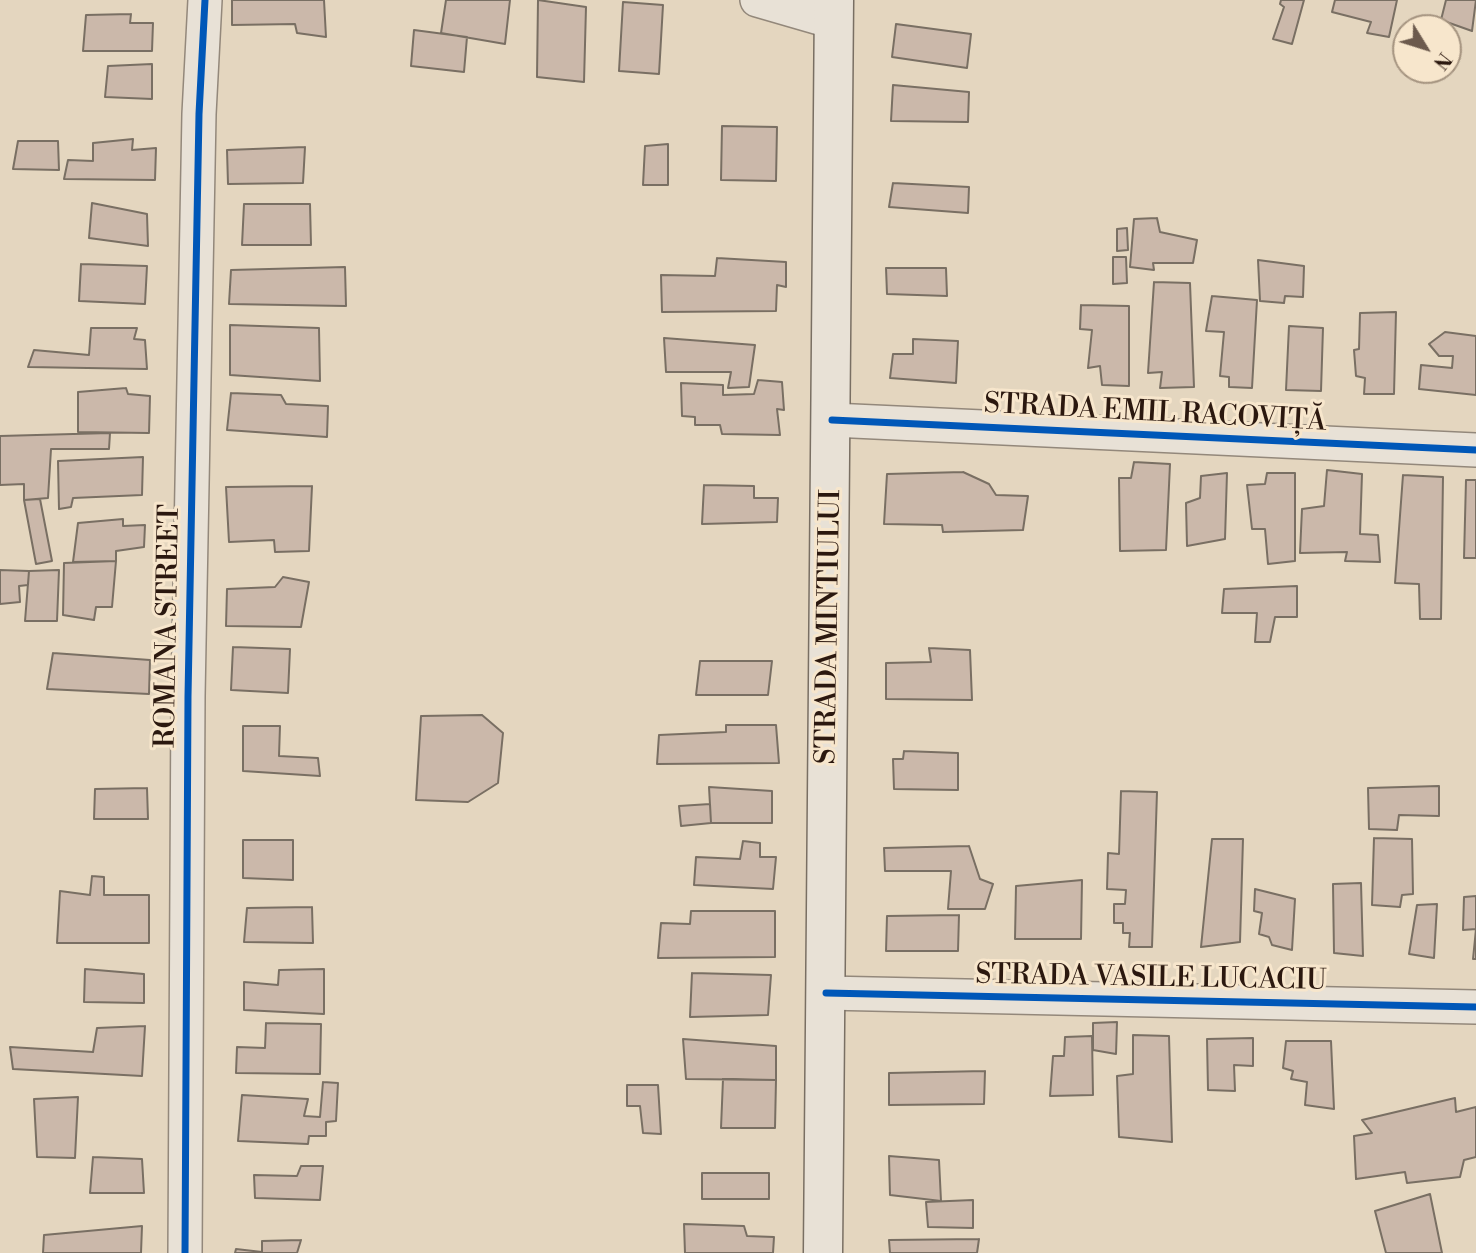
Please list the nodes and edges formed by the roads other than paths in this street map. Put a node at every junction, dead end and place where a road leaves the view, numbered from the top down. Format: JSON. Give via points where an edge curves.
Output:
{"nodes":[{"id":1,"x":205,"y":0,"type":"edge"},
{"id":2,"x":757,"y":0,"type":"edge"},
{"id":3,"x":834,"y":11,"type":"edge"},
{"id":4,"x":832,"y":420,"type":"junction"},
{"id":5,"x":1476,"y":450,"type":"edge"},
{"id":6,"x":826,"y":993,"type":"junction"},
{"id":7,"x":1476,"y":1007,"type":"edge"},
{"id":8,"x":185,"y":1253,"type":"edge"},
{"id":9,"x":823,"y":1253,"type":"edge"}],
"edges":[{"from":1,"to":8,"type":"street","name":"ROMANA STREET","via":[[198,128],[188,696]]},
{"from":2,"to":3,"type":"street"},
{"from":3,"to":4,"type":"main road","name":"STRADA MINTIULUI"},
{"from":4,"to":5,"type":"street","name":"STRADA EMIL RACOVIȚĂ"},
{"from":4,"to":6,"type":"main road","name":"STRADA MINTIULUI"},
{"from":6,"to":7,"type":"street","name":"STRADA VASILE LUCACIU"},
{"from":6,"to":9,"type":"main road","name":"STRADA MINTIULUI"}]}
